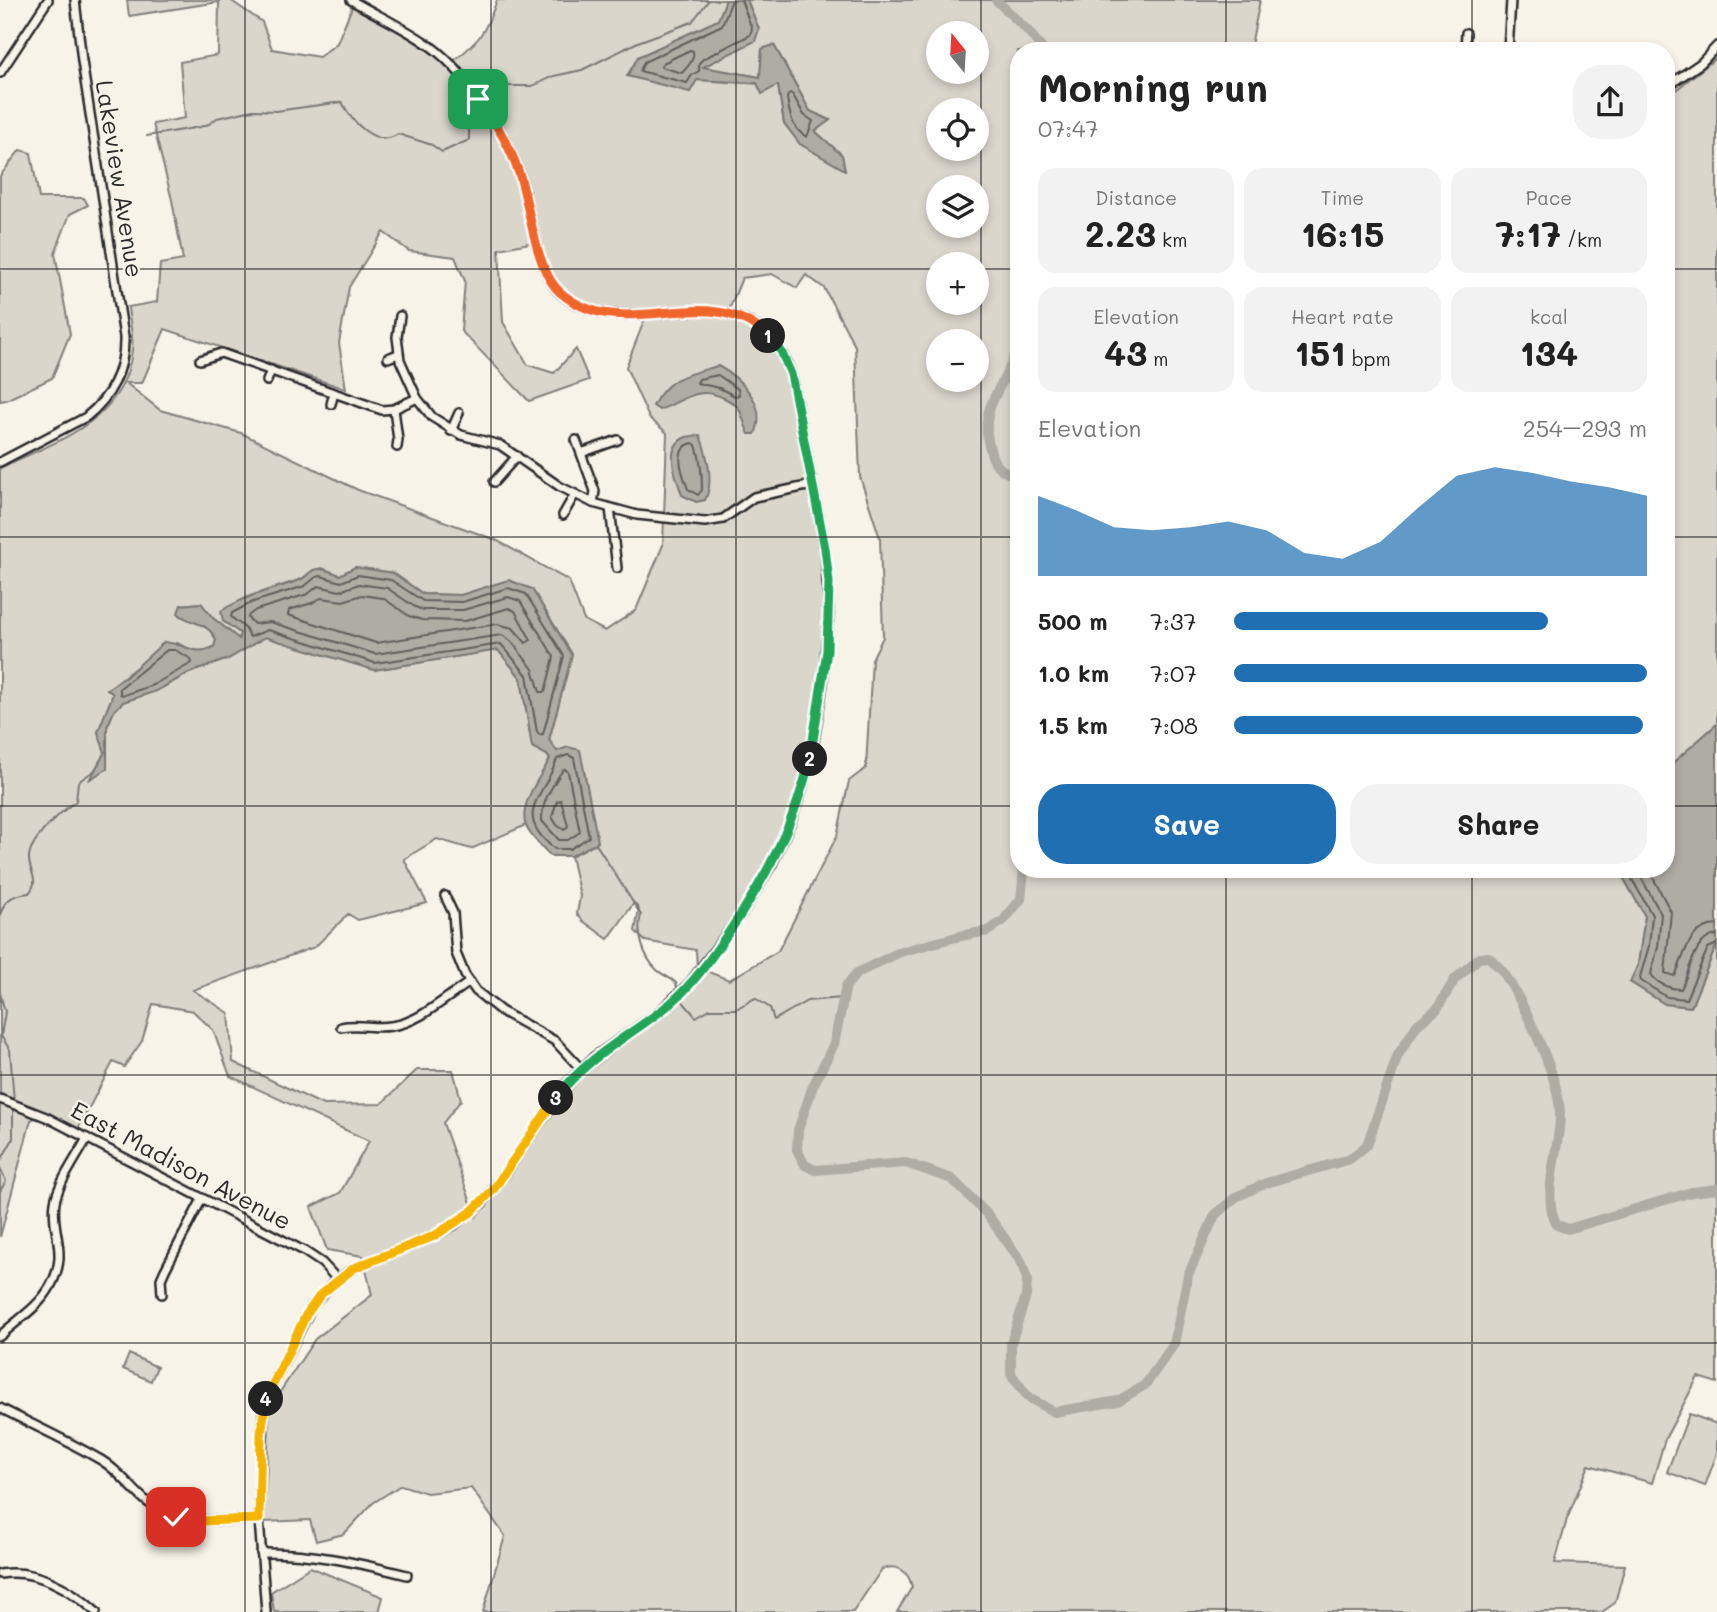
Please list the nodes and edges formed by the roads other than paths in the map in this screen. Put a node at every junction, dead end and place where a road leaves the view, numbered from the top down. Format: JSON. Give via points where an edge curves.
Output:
{"nodes":[{"id":1,"x":48,"y":0,"type":"edge"},
{"id":2,"x":75,"y":0,"type":"edge"},
{"id":3,"x":351,"y":0,"type":"edge"},
{"id":4,"x":1510,"y":0,"type":"edge"},
{"id":5,"x":1466,"y":33,"type":"dead end"},
{"id":6,"x":1466,"y":42,"type":"edge"},
{"id":7,"x":1508,"y":42,"type":"edge"},
{"id":8,"x":1717,"y":46,"type":"edge"},
{"id":9,"x":0,"y":73,"type":"edge"},
{"id":10,"x":1675,"y":81,"type":"edge"},
{"id":11,"x":400,"y":316,"type":"dead end"},
{"id":12,"x":398,"y":354,"type":"junction"},
{"id":13,"x":388,"y":358,"type":"dead end"},
{"id":14,"x":200,"y":360,"type":"dead end"},
{"id":15,"x":271,"y":370,"type":"junction"},
{"id":16,"x":267,"y":381,"type":"dead end"},
{"id":17,"x":334,"y":393,"type":"junction"},
{"id":18,"x":417,"y":398,"type":"junction"},
{"id":19,"x":331,"y":404,"type":"dead end"},
{"id":20,"x":394,"y":409,"type":"junction"},
{"id":21,"x":459,"y":413,"type":"dead end"},
{"id":22,"x":450,"y":431,"type":"junction"},
{"id":23,"x":576,"y":440,"type":"dead end"},
{"id":24,"x":618,"y":440,"type":"dead end"},
{"id":25,"x":397,"y":447,"type":"dead end"},
{"id":26,"x":581,"y":453,"type":"junction"},
{"id":27,"x":517,"y":456,"type":"junction"},
{"id":28,"x":0,"y":462,"type":"edge"},
{"id":29,"x":494,"y":482,"type":"dead end"},
{"id":30,"x":812,"y":485,"type":"junction"},
{"id":31,"x":575,"y":495,"type":"junction"},
{"id":32,"x":593,"y":503,"type":"junction"},
{"id":33,"x":610,"y":509,"type":"junction"},
{"id":34,"x":563,"y":514,"type":"dead end"},
{"id":35,"x":617,"y":568,"type":"dead end"},
{"id":36,"x":445,"y":896,"type":"dead end"},
{"id":37,"x":470,"y":982,"type":"junction"},
{"id":38,"x":341,"y":1027,"type":"dead end"},
{"id":39,"x":581,"y":1069,"type":"junction"},
{"id":40,"x":4,"y":1100,"type":"edge"},
{"id":41,"x":87,"y":1138,"type":"junction"},
{"id":42,"x":202,"y":1199,"type":"junction"},
{"id":43,"x":337,"y":1279,"type":"junction"},
{"id":44,"x":162,"y":1294,"type":"dead end"},
{"id":45,"x":0,"y":1336,"type":"edge"},
{"id":46,"x":0,"y":1408,"type":"edge"},
{"id":47,"x":259,"y":1519,"type":"junction"},
{"id":48,"x":261,"y":1553,"type":"junction"},
{"id":49,"x":0,"y":1574,"type":"edge"},
{"id":50,"x":407,"y":1575,"type":"dead end"},
{"id":51,"x":96,"y":1612,"type":"edge"},
{"id":52,"x":266,"y":1612,"type":"edge"}],
"edges":[{"from":1,"to":9,"type":"street"},
{"from":2,"to":28,"type":"street","name":"Lakeview Avenue","via":[[124,337],[121,364],[109,394],[95,409]]},
{"from":3,"to":30,"type":"street","via":[[436,50],[487,111],[514,158],[544,270],[561,294],[585,308],[620,316],[724,312],[753,323],[771,339],[791,374]]},
{"from":4,"to":7,"type":"street"},
{"from":5,"to":6,"type":"street"},
{"from":8,"to":10,"type":"street"},
{"from":11,"to":12,"type":"street"},
{"from":12,"to":13,"type":"street"},
{"from":12,"to":18,"type":"street"},
{"from":14,"to":15,"type":"street","via":[[221,353]]},
{"from":15,"to":16,"type":"street"},
{"from":15,"to":17,"type":"street"},
{"from":17,"to":19,"type":"street"},
{"from":17,"to":20,"type":"street","via":[[382,410]]},
{"from":18,"to":20,"type":"street"},
{"from":18,"to":22,"type":"street"},
{"from":20,"to":25,"type":"street"},
{"from":21,"to":22,"type":"street"},
{"from":22,"to":27,"type":"street","via":[[492,441]]},
{"from":23,"to":26,"type":"street"},
{"from":24,"to":26,"type":"street"},
{"from":26,"to":32,"type":"street","via":[[595,491]]},
{"from":27,"to":29,"type":"street"},
{"from":27,"to":31,"type":"street"},
{"from":30,"to":33,"type":"street","via":[[754,497],[714,521],[661,519]]},
{"from":30,"to":39,"type":"street","via":[[825,548],[827,651],[802,790],[782,843],[723,941],[684,990]]},
{"from":31,"to":32,"type":"street"},
{"from":31,"to":34,"type":"street"},
{"from":32,"to":33,"type":"street"},
{"from":33,"to":35,"type":"street"},
{"from":36,"to":37,"type":"street","via":[[453,913],[456,953]]},
{"from":37,"to":38,"type":"street","via":[[407,1022],[390,1027]]},
{"from":37,"to":39,"type":"street","via":[[485,1000],[555,1041]]},
{"from":39,"to":43,"type":"street","via":[[550,1105],[493,1190],[470,1213],[434,1236],[365,1262]]},
{"from":40,"to":41,"type":"street","name":"East Madison Avenue"},
{"from":41,"to":42,"type":"street","name":"East Madison Avenue"},
{"from":41,"to":45,"type":"street","via":[[56,1199],[60,1246],[55,1276],[35,1307]]},
{"from":42,"to":43,"type":"street","name":"East Madison Avenue","via":[[316,1258]]},
{"from":42,"to":44,"type":"street","via":[[165,1269]]},
{"from":43,"to":47,"type":"street","via":[[306,1315],[267,1399],[261,1434]]},
{"from":46,"to":47,"type":"street","via":[[100,1460],[166,1513],[199,1521]]},
{"from":47,"to":48,"type":"street"},
{"from":48,"to":50,"type":"street","via":[[306,1555]]},
{"from":48,"to":52,"type":"street"},
{"from":49,"to":51,"type":"street","via":[[37,1576],[75,1594]]}]}
